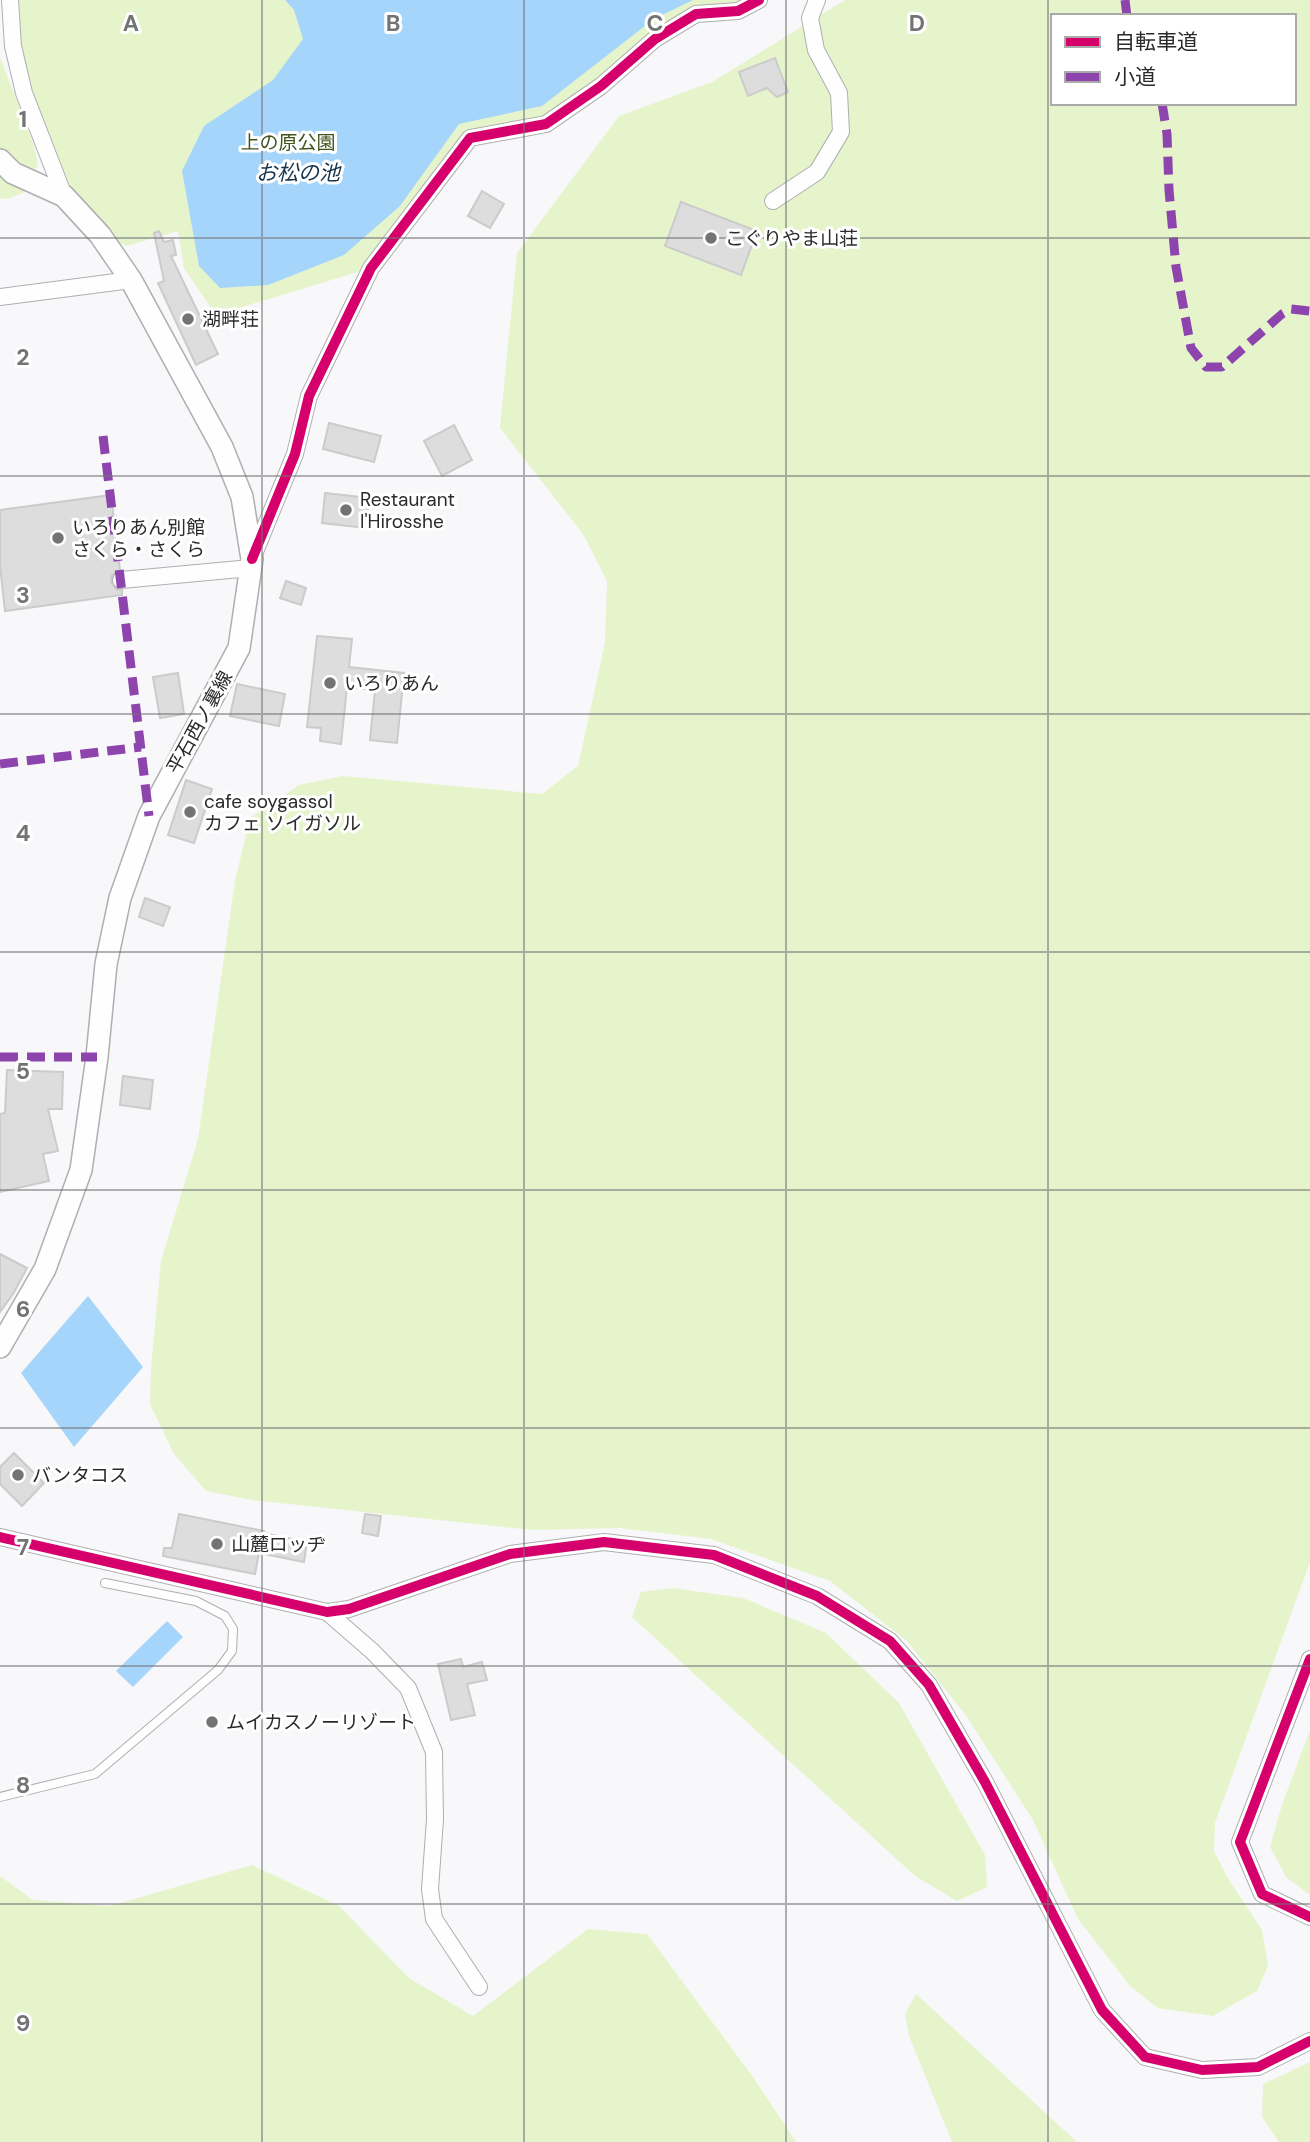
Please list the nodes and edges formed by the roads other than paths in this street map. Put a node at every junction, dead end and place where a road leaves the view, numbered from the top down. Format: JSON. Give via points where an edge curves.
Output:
{"nodes":[{"id":1,"x":10,"y":0,"type":"edge"},
{"id":2,"x":759,"y":0,"type":"edge"},
{"id":3,"x":817,"y":0,"type":"edge"},
{"id":4,"x":0,"y":160,"type":"edge"},
{"id":5,"x":64,"y":195,"type":"junction"},
{"id":6,"x":773,"y":201,"type":"dead end"},
{"id":7,"x":131,"y":280,"type":"junction"},
{"id":8,"x":0,"y":297,"type":"edge"},
{"id":9,"x":252,"y":563,"type":"junction"},
{"id":10,"x":121,"y":580,"type":"dead end"},
{"id":11,"x":0,"y":1347,"type":"edge"},
{"id":12,"x":0,"y":1537,"type":"edge"},
{"id":13,"x":105,"y":1583,"type":"dead end"},
{"id":14,"x":327,"y":1612,"type":"junction"},
{"id":15,"x":1310,"y":1659,"type":"edge"},
{"id":16,"x":0,"y":1797,"type":"edge"},
{"id":17,"x":1310,"y":1917,"type":"edge"},
{"id":18,"x":479,"y":1987,"type":"dead end"},
{"id":19,"x":1310,"y":2041,"type":"edge"}],
"edges":[{"from":1,"to":5,"type":"street","via":[[13,47],[24,93]]},
{"from":2,"to":9,"type":"street","via":[[738,11],[696,14],[655,39],[601,86],[546,124],[470,138],[371,268],[309,396],[295,454]]},
{"from":3,"to":6,"type":"street","via":[[810,18],[816,50],[839,93],[841,132],[817,172]]},
{"from":4,"to":5,"type":"main road","name":"平石西ノ裏線","via":[[13,173]]},
{"from":5,"to":7,"type":"main road","name":"平石西ノ裏線","via":[[100,234]]},
{"from":7,"to":8,"type":"street"},
{"from":7,"to":9,"type":"main road","name":"平石西ノ裏線","via":[[222,447],[242,497]]},
{"from":9,"to":10,"type":"street"},
{"from":9,"to":11,"type":"main road","name":"平石西ノ裏線","via":[[239,648],[149,816],[120,898],[106,964],[81,1170],[45,1269]]},
{"from":12,"to":14,"type":"street"},
{"from":13,"to":16,"type":"lane","via":[[196,1601],[225,1616],[233,1629],[232,1651],[218,1670],[96,1774]]},
{"from":14,"to":18,"type":"street","via":[[408,1688],[434,1752],[430,1889],[434,1919]]},
{"from":14,"to":19,"type":"street","via":[[349,1609],[510,1555],[604,1542],[714,1555],[817,1596],[890,1641],[929,1685],[985,1782],[1102,2010],[1145,2057],[1202,2070],[1258,2067]]},
{"from":15,"to":17,"type":"street","via":[[1240,1842],[1262,1894]]}]}
